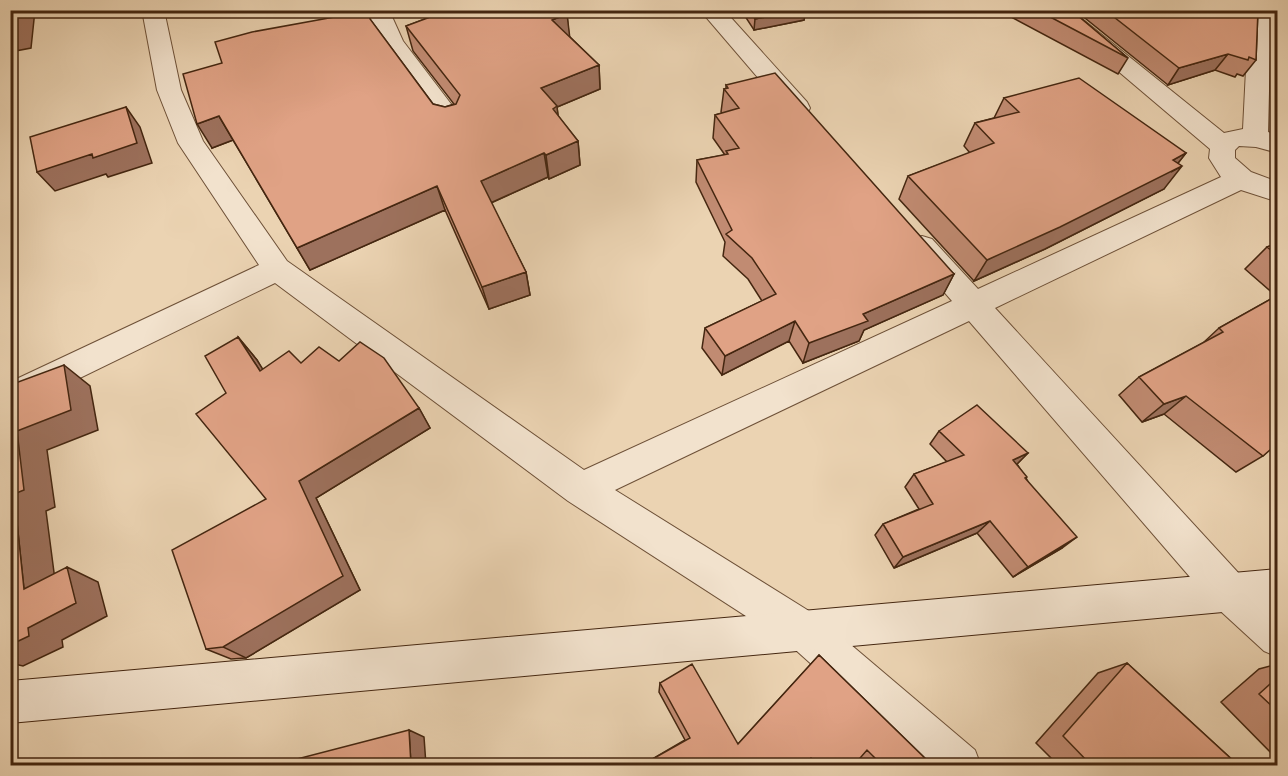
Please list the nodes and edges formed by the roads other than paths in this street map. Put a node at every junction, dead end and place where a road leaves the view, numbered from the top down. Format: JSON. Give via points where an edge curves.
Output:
{"nodes":[{"id":1,"x":153,"y":10,"type":"edge"},
{"id":2,"x":378,"y":10,"type":"edge"},
{"id":3,"x":711,"y":10,"type":"edge"},
{"id":4,"x":1057,"y":10,"type":"edge"},
{"id":5,"x":1260,"y":10,"type":"edge"},
{"id":6,"x":451,"y":121,"type":"edge"},
{"id":7,"x":814,"y":126,"type":"edge"},
{"id":8,"x":1266,"y":141,"type":"edge"},
{"id":9,"x":1223,"y":146,"type":"junction"},
{"id":10,"x":1241,"y":179,"type":"junction"},
{"id":11,"x":1278,"y":192,"type":"edge"},
{"id":12,"x":902,"y":224,"type":"edge"},
{"id":13,"x":277,"y":269,"type":"junction"},
{"id":14,"x":973,"y":304,"type":"junction"},
{"id":15,"x":10,"y":398,"type":"edge"},
{"id":16,"x":581,"y":489,"type":"junction"},
{"id":17,"x":1278,"y":588,"type":"edge"},
{"id":18,"x":1229,"y":592,"type":"junction"},
{"id":19,"x":803,"y":630,"type":"junction"},
{"id":20,"x":1278,"y":637,"type":"edge"},
{"id":21,"x":10,"y":702,"type":"edge"},
{"id":22,"x":959,"y":765,"type":"edge"}],
"edges":[{"from":1,"to":13,"type":"street","via":[[169,90],[191,143]]},
{"from":2,"to":6,"type":"street","via":[[392,42]]},
{"from":3,"to":7,"type":"street"},
{"from":4,"to":9,"type":"street"},
{"from":5,"to":8,"type":"street"},
{"from":8,"to":9,"type":"street","via":[[1241,137]]},
{"from":9,"to":10,"type":"street","via":[[1222,161]]},
{"from":10,"to":11,"type":"street"},
{"from":10,"to":14,"type":"street"},
{"from":12,"to":14,"type":"street"},
{"from":13,"to":15,"type":"street"},
{"from":13,"to":16,"type":"street"},
{"from":14,"to":16,"type":"street"},
{"from":14,"to":18,"type":"street"},
{"from":16,"to":19,"type":"street"},
{"from":17,"to":18,"type":"street"},
{"from":18,"to":19,"type":"street"},
{"from":18,"to":20,"type":"street"},
{"from":19,"to":21,"type":"street"},
{"from":19,"to":22,"type":"street"}]}
